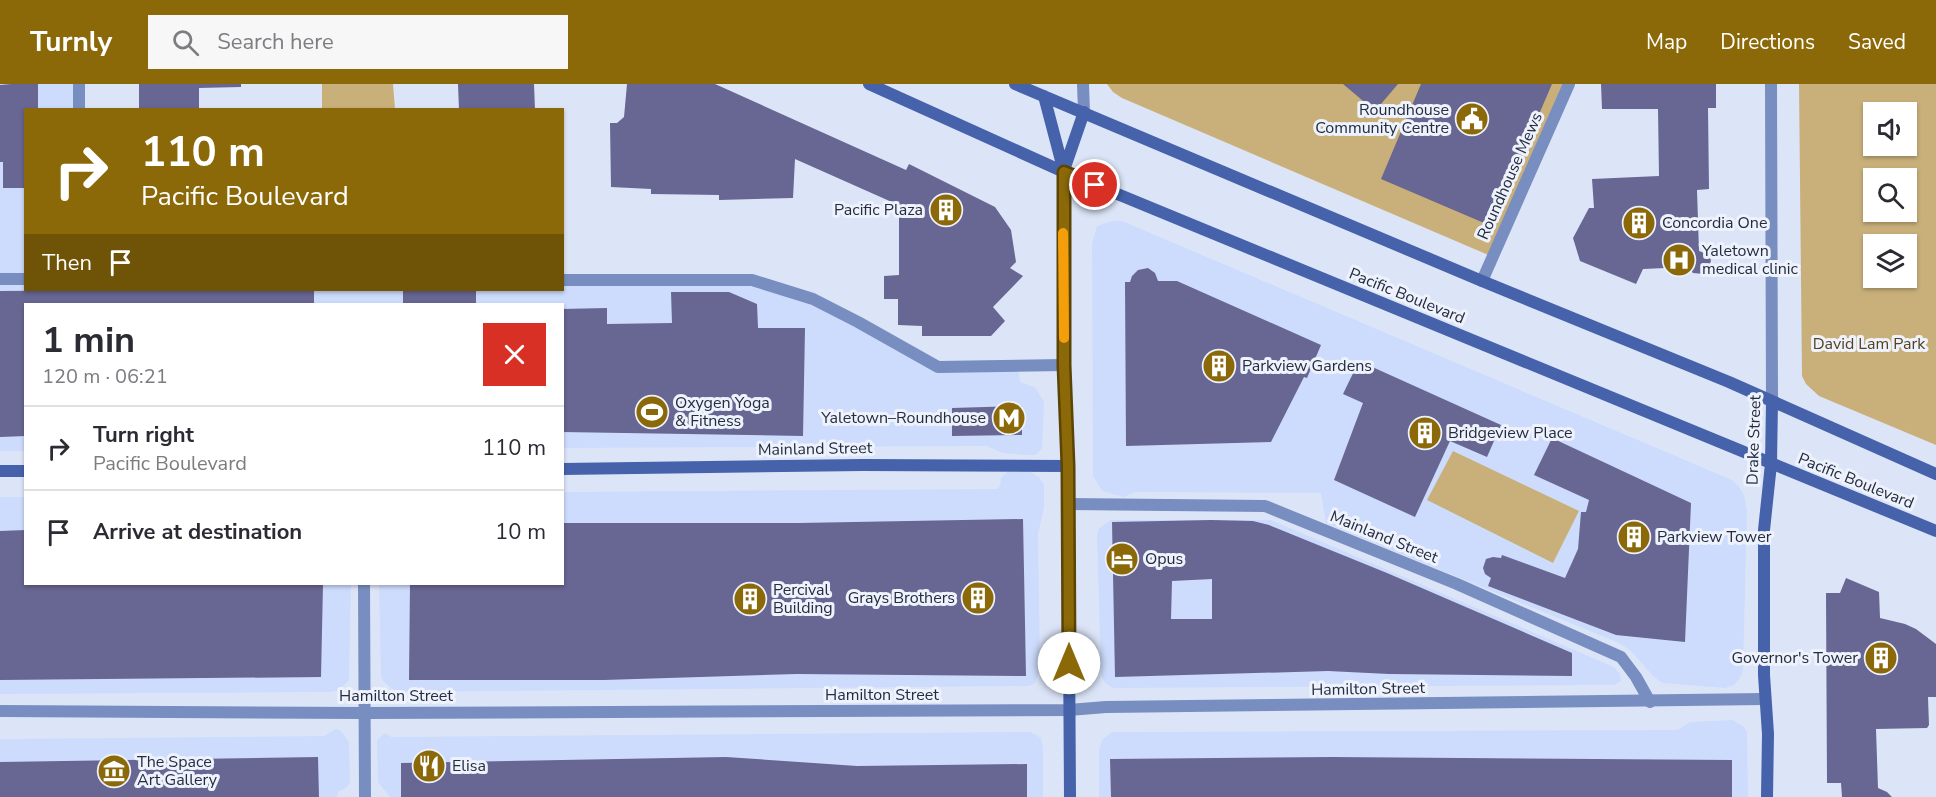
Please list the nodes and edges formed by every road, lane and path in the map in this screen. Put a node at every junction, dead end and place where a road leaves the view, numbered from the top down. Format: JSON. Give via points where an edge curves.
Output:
{"nodes":[{"id":1,"x":79,"y":84,"type":"edge"},
{"id":2,"x":869,"y":84,"type":"edge"},
{"id":3,"x":1015,"y":84,"type":"edge"},
{"id":4,"x":1083,"y":84,"type":"edge"},
{"id":5,"x":1569,"y":84,"type":"edge"},
{"id":6,"x":1771,"y":84,"type":"edge"},
{"id":7,"x":1044,"y":90,"type":"edge"},
{"id":8,"x":79,"y":108,"type":"edge"},
{"id":9,"x":1084,"y":112,"type":"junction"},
{"id":10,"x":1064,"y":172,"type":"junction"},
{"id":11,"x":0,"y":279,"type":"edge"},
{"id":12,"x":24,"y":279,"type":"edge"},
{"id":13,"x":564,"y":280,"type":"edge"},
{"id":14,"x":1482,"y":281,"type":"junction"},
{"id":15,"x":1064,"y":365,"type":"junction"},
{"id":16,"x":1772,"y":401,"type":"junction"},
{"id":17,"x":1771,"y":465,"type":"junction"},
{"id":18,"x":1068,"y":466,"type":"junction"},
{"id":19,"x":564,"y":469,"type":"edge"},
{"id":20,"x":0,"y":471,"type":"edge"},
{"id":21,"x":24,"y":471,"type":"edge"},
{"id":22,"x":1936,"y":474,"type":"edge"},
{"id":23,"x":1068,"y":504,"type":"junction"},
{"id":24,"x":1936,"y":531,"type":"edge"},
{"id":25,"x":364,"y":585,"type":"edge"},
{"id":26,"x":1764,"y":699,"type":"junction"},
{"id":27,"x":1650,"y":702,"type":"junction"},
{"id":28,"x":1069,"y":710,"type":"junction"},
{"id":29,"x":0,"y":711,"type":"edge"},
{"id":30,"x":364,"y":713,"type":"junction"},
{"id":31,"x":365,"y":797,"type":"edge"},
{"id":32,"x":1070,"y":797,"type":"edge"},
{"id":33,"x":1767,"y":797,"type":"edge"}],
"edges":[{"from":1,"to":8,"type":"street"},
{"from":2,"to":10,"type":"main road","name":"Pacific Boulevard"},
{"from":3,"to":7,"type":"main road"},
{"from":4,"to":9,"type":"street"},
{"from":5,"to":14,"type":"street","name":"Roundhouse Mews"},
{"from":6,"to":16,"type":"street","name":"Drake Street"},
{"from":7,"to":9,"type":"main road"},
{"from":7,"to":10,"type":"main road"},
{"from":9,"to":10,"type":"main road"},
{"from":9,"to":14,"type":"main road"},
{"from":10,"to":15,"type":"main road"},
{"from":10,"to":17,"type":"main road","name":"Pacific Boulevard"},
{"from":11,"to":12,"type":"street"},
{"from":13,"to":15,"type":"street","via":[[752,280],[813,299],[938,367]]},
{"from":14,"to":16,"type":"main road"},
{"from":15,"to":18,"type":"main road"},
{"from":16,"to":17,"type":"main road","name":"Drake Street"},
{"from":16,"to":22,"type":"main road"},
{"from":17,"to":24,"type":"main road","name":"Pacific Boulevard"},
{"from":17,"to":26,"type":"main road","name":"Drake Street","via":[[1764,530]]},
{"from":18,"to":19,"type":"main road","name":"Mainland Street"},
{"from":18,"to":23,"type":"main road"},
{"from":20,"to":21,"type":"main road"},
{"from":23,"to":27,"type":"street","name":"Mainland Street","via":[[1265,506],[1458,584],[1621,657]]},
{"from":23,"to":28,"type":"main road"},
{"from":25,"to":30,"type":"street"},
{"from":26,"to":27,"type":"street","name":"Hamilton Street"},
{"from":26,"to":33,"type":"main road","name":"Drake Street"},
{"from":27,"to":28,"type":"street","name":"Hamilton Street"},
{"from":28,"to":30,"type":"street","name":"Hamilton Street"},
{"from":28,"to":32,"type":"main road"},
{"from":29,"to":30,"type":"street","name":"Hamilton Street"},
{"from":30,"to":31,"type":"street"}]}
